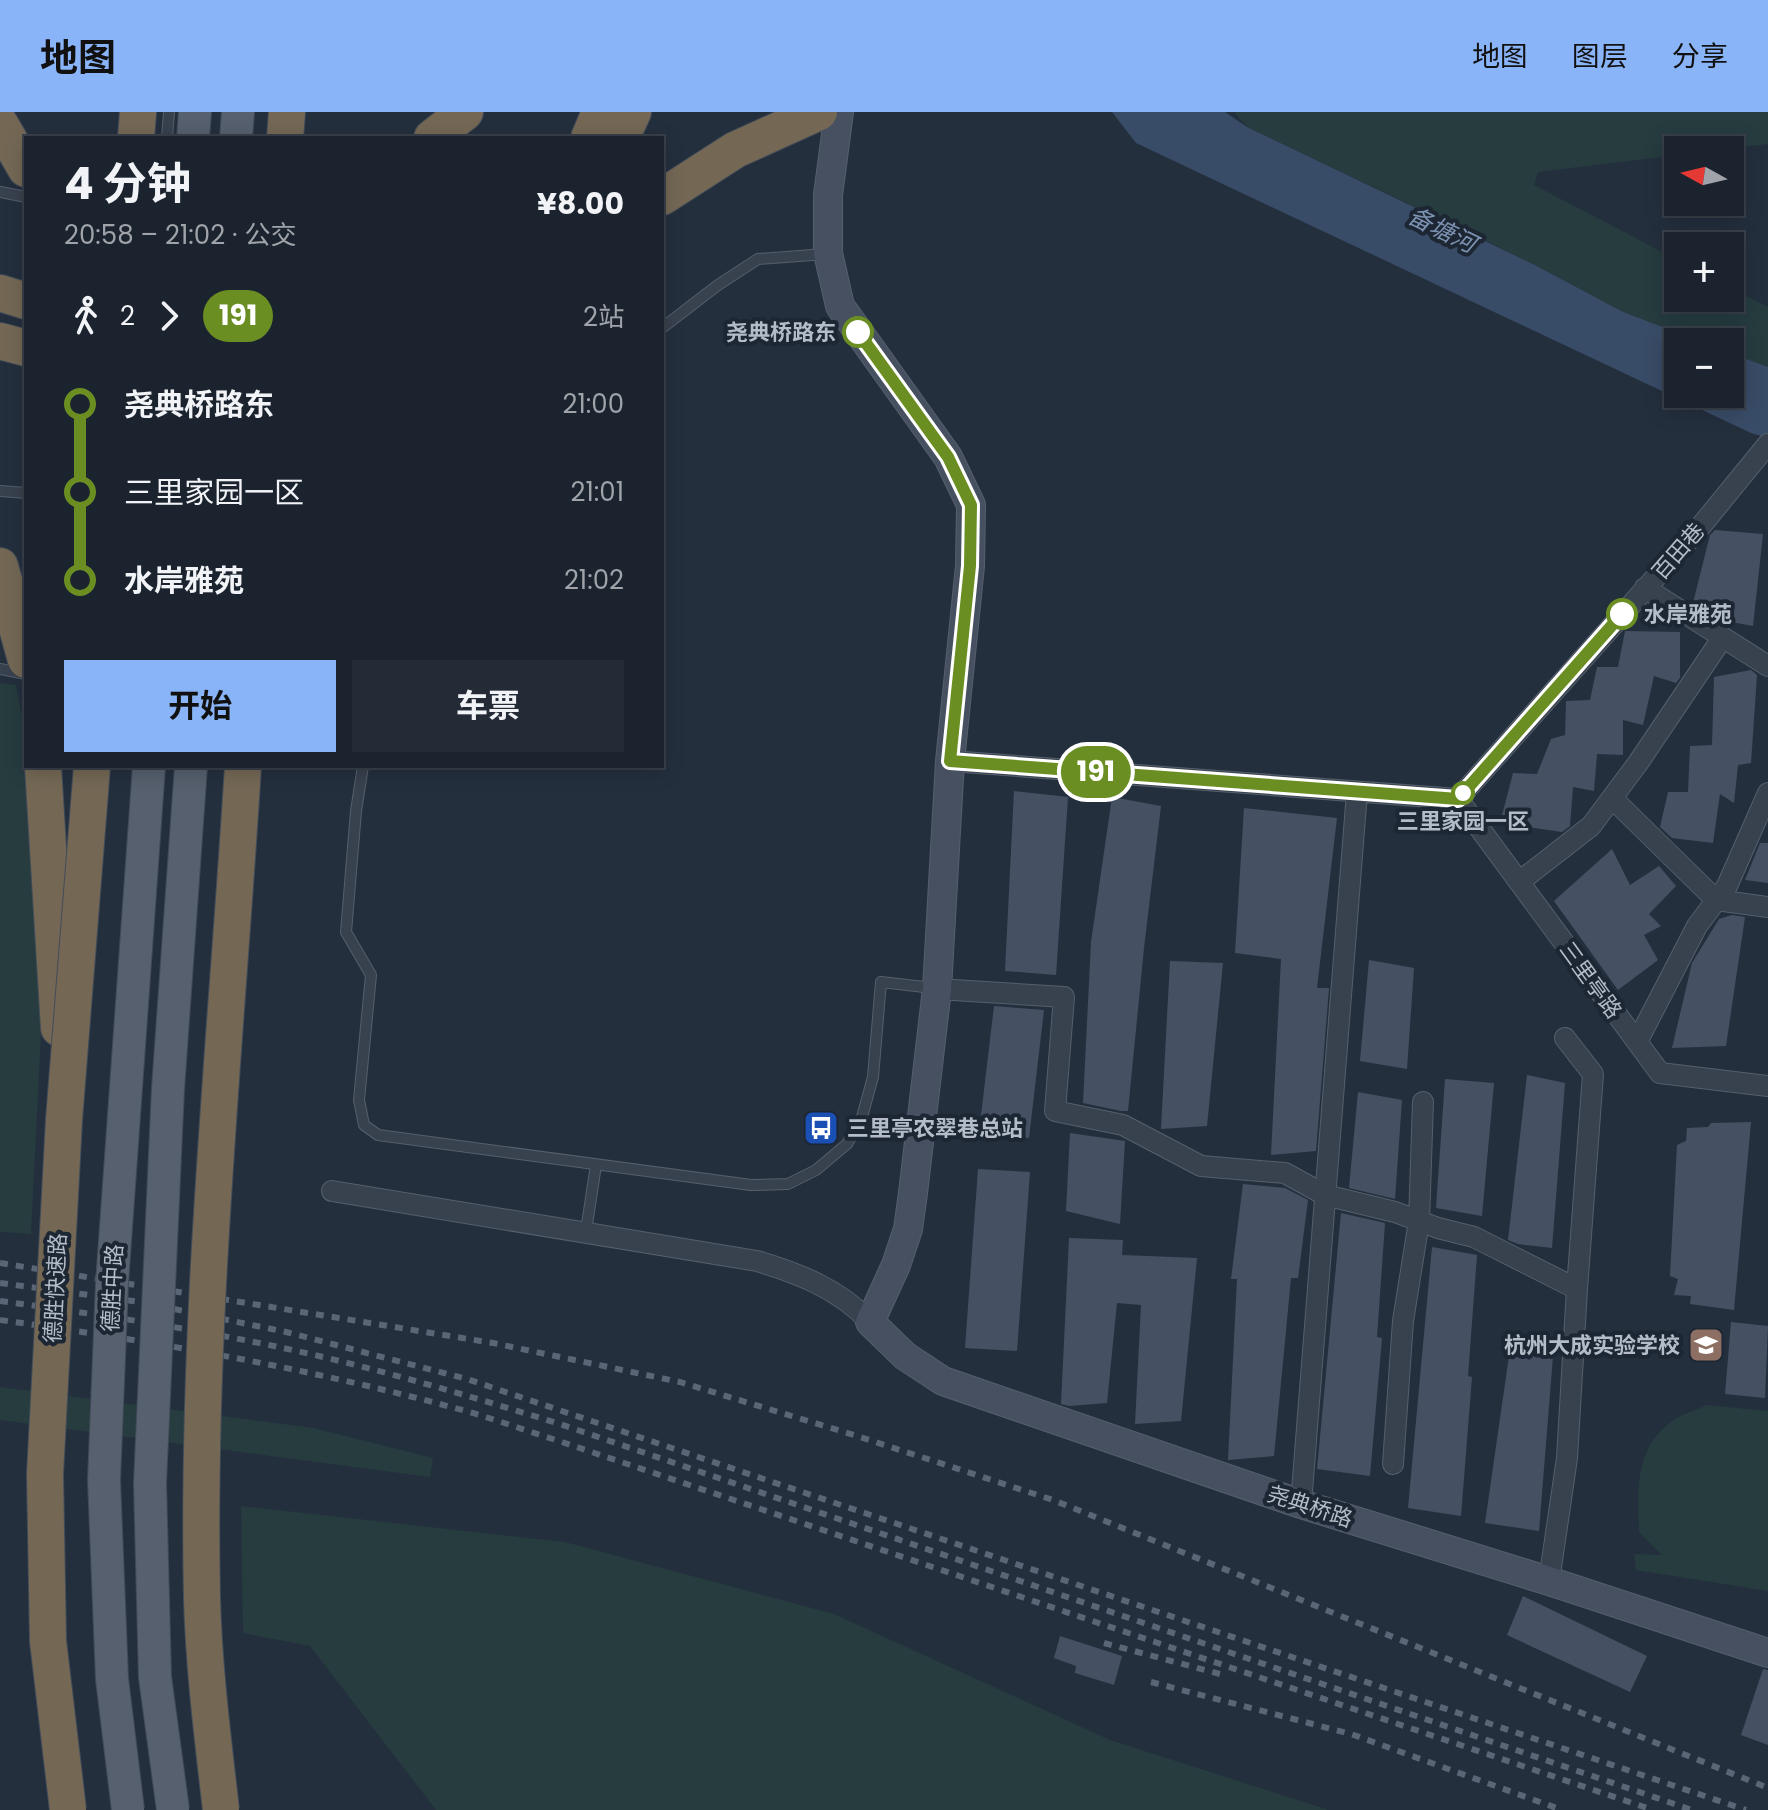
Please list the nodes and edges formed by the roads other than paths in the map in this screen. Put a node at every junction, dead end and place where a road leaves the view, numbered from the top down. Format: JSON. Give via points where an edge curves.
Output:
{"nodes":[{"id":1,"x":138,"y":112,"type":"edge"},
{"id":2,"x":169,"y":112,"type":"edge"},
{"id":3,"x":195,"y":112,"type":"edge"},
{"id":4,"x":238,"y":112,"type":"edge"},
{"id":5,"x":287,"y":112,"type":"edge"},
{"id":6,"x":465,"y":112,"type":"edge"},
{"id":7,"x":600,"y":112,"type":"edge"},
{"id":8,"x":633,"y":112,"type":"edge"},
{"id":9,"x":819,"y":112,"type":"edge"},
{"id":10,"x":839,"y":112,"type":"edge"},
{"id":11,"x":0,"y":124,"type":"edge"},
{"id":12,"x":136,"y":136,"type":"edge"},
{"id":13,"x":167,"y":136,"type":"edge"},
{"id":14,"x":193,"y":136,"type":"edge"},
{"id":15,"x":236,"y":136,"type":"edge"},
{"id":16,"x":285,"y":136,"type":"edge"},
{"id":17,"x":435,"y":136,"type":"edge"},
{"id":18,"x":590,"y":136,"type":"edge"},
{"id":19,"x":622,"y":136,"type":"edge"},
{"id":20,"x":24,"y":166,"type":"edge"},
{"id":21,"x":0,"y":192,"type":"edge"},
{"id":22,"x":664,"y":196,"type":"edge"},
{"id":23,"x":24,"y":197,"type":"edge"},
{"id":24,"x":828,"y":253,"type":"junction"},
{"id":25,"x":0,"y":293,"type":"edge"},
{"id":26,"x":24,"y":300,"type":"edge"},
{"id":27,"x":664,"y":326,"type":"edge"},
{"id":28,"x":0,"y":341,"type":"edge"},
{"id":29,"x":24,"y":347,"type":"edge"},
{"id":30,"x":1768,"y":444,"type":"edge"},
{"id":31,"x":0,"y":491,"type":"edge"},
{"id":32,"x":24,"y":493,"type":"edge"},
{"id":33,"x":0,"y":566,"type":"edge"},
{"id":34,"x":1645,"y":588,"type":"junction"},
{"id":35,"x":1723,"y":637,"type":"junction"},
{"id":36,"x":24,"y":653,"type":"edge"},
{"id":37,"x":1768,"y":666,"type":"edge"},
{"id":38,"x":0,"y":669,"type":"edge"},
{"id":39,"x":24,"y":674,"type":"edge"},
{"id":40,"x":950,"y":761,"type":"junction"},
{"id":41,"x":43,"y":768,"type":"edge"},
{"id":42,"x":149,"y":768,"type":"edge"},
{"id":43,"x":191,"y":768,"type":"edge"},
{"id":44,"x":243,"y":768,"type":"edge"},
{"id":45,"x":259,"y":768,"type":"edge"},
{"id":46,"x":363,"y":768,"type":"edge"},
{"id":47,"x":91,"y":770,"type":"edge"},
{"id":48,"x":1357,"y":792,"type":"junction"},
{"id":49,"x":1768,"y":793,"type":"edge"},
{"id":50,"x":1612,"y":798,"type":"junction"},
{"id":51,"x":1458,"y":799,"type":"junction"},
{"id":52,"x":237,"y":859,"type":"junction"},
{"id":53,"x":1519,"y":882,"type":"junction"},
{"id":54,"x":1716,"y":900,"type":"junction"},
{"id":55,"x":1768,"y":907,"type":"edge"},
{"id":56,"x":937,"y":989,"type":"junction"},
{"id":57,"x":1565,"y":1038,"type":"dead end"},
{"id":58,"x":1637,"y":1042,"type":"junction"},
{"id":59,"x":1768,"y":1086,"type":"edge"},
{"id":60,"x":1423,"y":1102,"type":"dead end"},
{"id":61,"x":64,"y":1120,"type":"junction"},
{"id":62,"x":596,"y":1165,"type":"junction"},
{"id":63,"x":332,"y":1191,"type":"dead end"},
{"id":64,"x":1325,"y":1195,"type":"junction"},
{"id":65,"x":1419,"y":1221,"type":"junction"},
{"id":66,"x":586,"y":1231,"type":"junction"},
{"id":67,"x":1577,"y":1289,"type":"junction"},
{"id":68,"x":870,"y":1322,"type":"junction"},
{"id":69,"x":1393,"y":1464,"type":"dead end"},
{"id":70,"x":1301,"y":1504,"type":"junction"},
{"id":71,"x":1549,"y":1581,"type":"junction"},
{"id":72,"x":1768,"y":1653,"type":"edge"},
{"id":73,"x":68,"y":1810,"type":"edge"},
{"id":74,"x":128,"y":1810,"type":"edge"},
{"id":75,"x":173,"y":1810,"type":"edge"},
{"id":76,"x":221,"y":1810,"type":"edge"}],
"edges":[{"from":1,"to":12,"type":"highway"},
{"from":2,"to":13,"type":"lane"},
{"from":3,"to":14,"type":"main road"},
{"from":4,"to":15,"type":"main road"},
{"from":5,"to":16,"type":"highway"},
{"from":6,"to":17,"type":"highway"},
{"from":7,"to":18,"type":"highway"},
{"from":8,"to":19,"type":"highway"},
{"from":9,"to":22,"type":"highway","via":[[735,150]]},
{"from":10,"to":24,"type":"street","via":[[828,195]]},
{"from":11,"to":20,"type":"highway"},
{"from":21,"to":23,"type":"lane"},
{"from":24,"to":27,"type":"lane","via":[[758,259]]},
{"from":24,"to":40,"type":"street","via":[[840,306],[948,457],[971,505]]},
{"from":25,"to":26,"type":"highway"},
{"from":28,"to":29,"type":"highway"},
{"from":30,"to":34,"type":"street","name":"百田巷"},
{"from":31,"to":32,"type":"lane"},
{"from":33,"to":36,"type":"highway"},
{"from":34,"to":35,"type":"street"},
{"from":34,"to":51,"type":"street","name":"百田巷"},
{"from":35,"to":37,"type":"street"},
{"from":35,"to":50,"type":"street"},
{"from":38,"to":39,"type":"lane"},
{"from":40,"to":48,"type":"street"},
{"from":40,"to":56,"type":"street"},
{"from":41,"to":61,"type":"highway","bridge":true},
{"from":42,"to":74,"type":"main road","name":"德胜中路","bridge":true,"via":[[113,1267],[104,1480],[112,1679]]},
{"from":43,"to":75,"type":"main road","name":"德胜中路","bridge":true,"via":[[168,1089],[150,1483],[155,1677]]},
{"from":44,"to":52,"type":"highway","bridge":true},
{"from":45,"to":52,"type":"highway","bridge":true},
{"from":46,"to":62,"type":"lane","via":[[346,932],[371,975],[359,1100],[364,1125],[378,1135]]},
{"from":47,"to":61,"type":"highway","name":"德胜快速路","bridge":true},
{"from":48,"to":51,"type":"street"},
{"from":48,"to":64,"type":"street"},
{"from":49,"to":54,"type":"street"},
{"from":50,"to":53,"type":"street","via":[[1591,826]]},
{"from":50,"to":54,"type":"street"},
{"from":51,"to":53,"type":"street","name":"三里亭路"},
{"from":52,"to":76,"type":"highway","bridge":true,"via":[[201,1484],[202,1603]]},
{"from":53,"to":58,"type":"street","name":"三里亭路"},
{"from":54,"to":55,"type":"street"},
{"from":54,"to":58,"type":"street"},
{"from":56,"to":62,"type":"lane","via":[[881,982],[873,1077],[862,1117],[847,1144],[816,1170],[788,1184],[751,1185]]},
{"from":56,"to":64,"type":"street","via":[[1064,997],[1055,1111],[1123,1125],[1201,1166],[1285,1173]]},
{"from":56,"to":68,"type":"street","via":[[908,1229]]},
{"from":57,"to":67,"type":"street","via":[[1593,1074]]},
{"from":58,"to":59,"type":"street","name":"三里亭路","via":[[1660,1073]]},
{"from":60,"to":65,"type":"street"},
{"from":61,"to":73,"type":"highway","name":"德胜快速路","bridge":true,"via":[[45,1474],[48,1641]]},
{"from":62,"to":66,"type":"lane"},
{"from":63,"to":66,"type":"street"},
{"from":64,"to":65,"type":"street"},
{"from":64,"to":70,"type":"street"},
{"from":65,"to":67,"type":"street","via":[[1474,1237]]},
{"from":65,"to":69,"type":"street","via":[[1403,1321]]},
{"from":66,"to":68,"type":"street","via":[[757,1261],[804,1276],[854,1304]]},
{"from":67,"to":71,"type":"street","via":[[1567,1458]]},
{"from":68,"to":70,"type":"street","name":"尧典桥路","via":[[905,1356],[943,1381]]},
{"from":70,"to":71,"type":"street","name":"尧典桥路"},
{"from":71,"to":72,"type":"street","name":"尧典桥路"}]}
